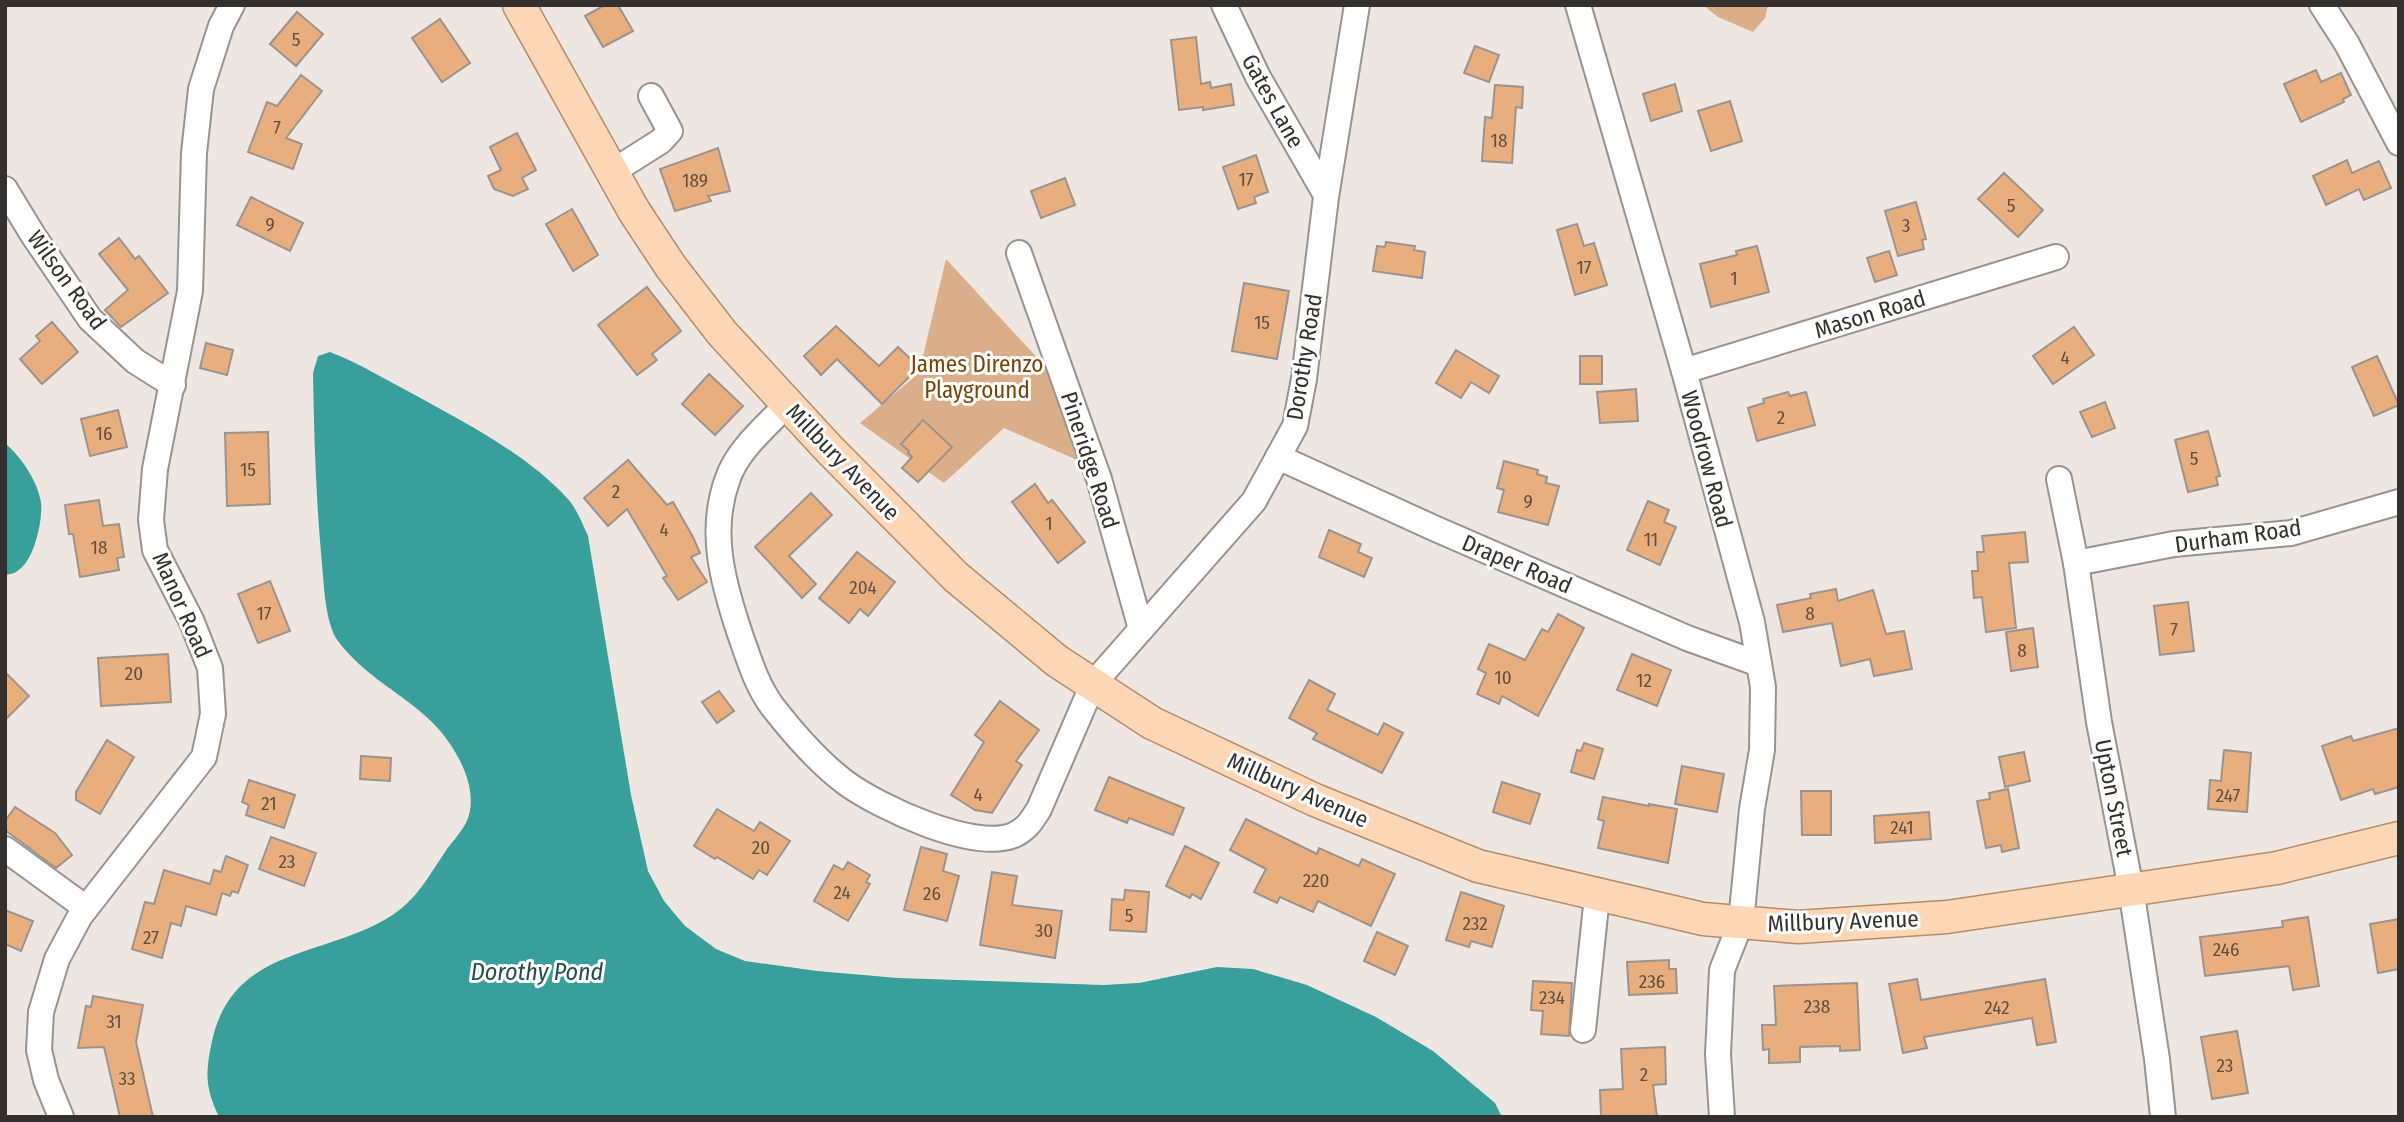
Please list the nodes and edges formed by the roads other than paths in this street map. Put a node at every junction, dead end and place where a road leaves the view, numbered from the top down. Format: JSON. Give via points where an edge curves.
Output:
{"nodes":[{"id":1,"x":232,"y":5,"type":"edge"},
{"id":2,"x":519,"y":5,"type":"edge"},
{"id":3,"x":1224,"y":5,"type":"edge"},
{"id":4,"x":1357,"y":5,"type":"edge"},
{"id":5,"x":1578,"y":5,"type":"edge"},
{"id":6,"x":2322,"y":5,"type":"edge"},
{"id":7,"x":651,"y":96,"type":"dead end"},
{"id":8,"x":2399,"y":143,"type":"edge"},
{"id":9,"x":612,"y":172,"type":"junction"},
{"id":10,"x":5,"y":189,"type":"edge"},
{"id":11,"x":1326,"y":195,"type":"junction"},
{"id":12,"x":1019,"y":253,"type":"dead end"},
{"id":13,"x":2056,"y":257,"type":"dead end"},
{"id":14,"x":1684,"y":372,"type":"junction"},
{"id":15,"x":173,"y":384,"type":"junction"},
{"id":16,"x":787,"y":404,"type":"junction"},
{"id":17,"x":1278,"y":457,"type":"junction"},
{"id":18,"x":2059,"y":479,"type":"dead end"},
{"id":19,"x":2399,"y":502,"type":"edge"},
{"id":20,"x":2076,"y":563,"type":"junction"},
{"id":21,"x":1141,"y":629,"type":"junction"},
{"id":22,"x":1759,"y":664,"type":"junction"},
{"id":23,"x":1093,"y":684,"type":"junction"},
{"id":24,"x":2399,"y":838,"type":"edge"},
{"id":25,"x":5,"y":849,"type":"edge"},
{"id":26,"x":2131,"y":889,"type":"junction"},
{"id":27,"x":1597,"y":896,"type":"junction"},
{"id":28,"x":86,"y":908,"type":"junction"},
{"id":29,"x":1741,"y":922,"type":"junction"},
{"id":30,"x":1583,"y":1030,"type":"dead end"},
{"id":31,"x":61,"y":1117,"type":"edge"},
{"id":32,"x":1722,"y":1117,"type":"edge"},
{"id":33,"x":2163,"y":1117,"type":"edge"}],
"edges":[{"from":1,"to":15,"type":"street","name":"Manor Road","via":[[201,89],[194,153],[191,291]]},
{"from":2,"to":9,"type":"main road","name":"Millbury Avenue"},
{"from":3,"to":11,"type":"street","name":"Gates Lane","via":[[1258,78]]},
{"from":4,"to":11,"type":"street","name":"Dorothy Road"},
{"from":5,"to":14,"type":"street","name":"Woodrow Road"},
{"from":6,"to":8,"type":"street"},
{"from":7,"to":9,"type":"street","via":[[670,131]]},
{"from":9,"to":16,"type":"main road","name":"Millbury Avenue","via":[[671,267],[722,333]]},
{"from":10,"to":15,"type":"street","name":"Wilson Road","via":[[90,319],[135,360]]},
{"from":11,"to":17,"type":"street","name":"Dorothy Road","via":[[1304,379],[1295,426]]},
{"from":12,"to":21,"type":"street","name":"Pineridge Road","via":[[1099,479]]},
{"from":13,"to":14,"type":"street","name":"Mason Road"},
{"from":14,"to":22,"type":"street","name":"Woodrow Road","via":[[1752,622]]},
{"from":15,"to":28,"type":"street","name":"Manor Road","via":[[155,469],[151,520],[155,550],[210,668],[214,714],[204,757]]},
{"from":16,"to":23,"type":"main road","name":"Millbury Avenue","via":[[956,577],[1057,661]]},
{"from":16,"to":23,"type":"street","name":"Dorothy Road","via":[[739,457],[728,477],[718,537],[724,585],[755,678],[821,761],[870,799],[940,829],[966,836],[1013,836],[1029,826],[1039,809]]},
{"from":17,"to":21,"type":"street","name":"Dorothy Road","via":[[1254,500]]},
{"from":17,"to":22,"type":"street","name":"Draper Road","via":[[1688,638]]},
{"from":18,"to":20,"type":"street","name":"Upton Street"},
{"from":19,"to":20,"type":"street","name":"Durham Road","via":[[2291,533],[2174,544]]},
{"from":20,"to":26,"type":"street","name":"Upton Street","via":[[2099,722]]},
{"from":21,"to":23,"type":"street","name":"Dorothy Road"},
{"from":22,"to":29,"type":"street","name":"Woodrow Road","via":[[1762,750]]},
{"from":23,"to":27,"type":"main road","name":"Millbury Avenue","via":[[1152,723],[1315,800],[1478,866]]},
{"from":24,"to":26,"type":"main road","name":"Millbury Avenue","via":[[2277,868]]},
{"from":25,"to":28,"type":"street"},
{"from":26,"to":29,"type":"main road","name":"Millbury Avenue","via":[[1947,917],[1798,927]]},
{"from":26,"to":33,"type":"street","name":"Upton Street"},
{"from":27,"to":29,"type":"main road","name":"Millbury Avenue","via":[[1703,919]]},
{"from":27,"to":30,"type":"street"},
{"from":28,"to":31,"type":"street","name":"Manor Road","via":[[57,959],[38,1032],[46,1080]]},
{"from":29,"to":32,"type":"street","name":"Woodrow Road","via":[[1722,970],[1718,1054]]}]}
